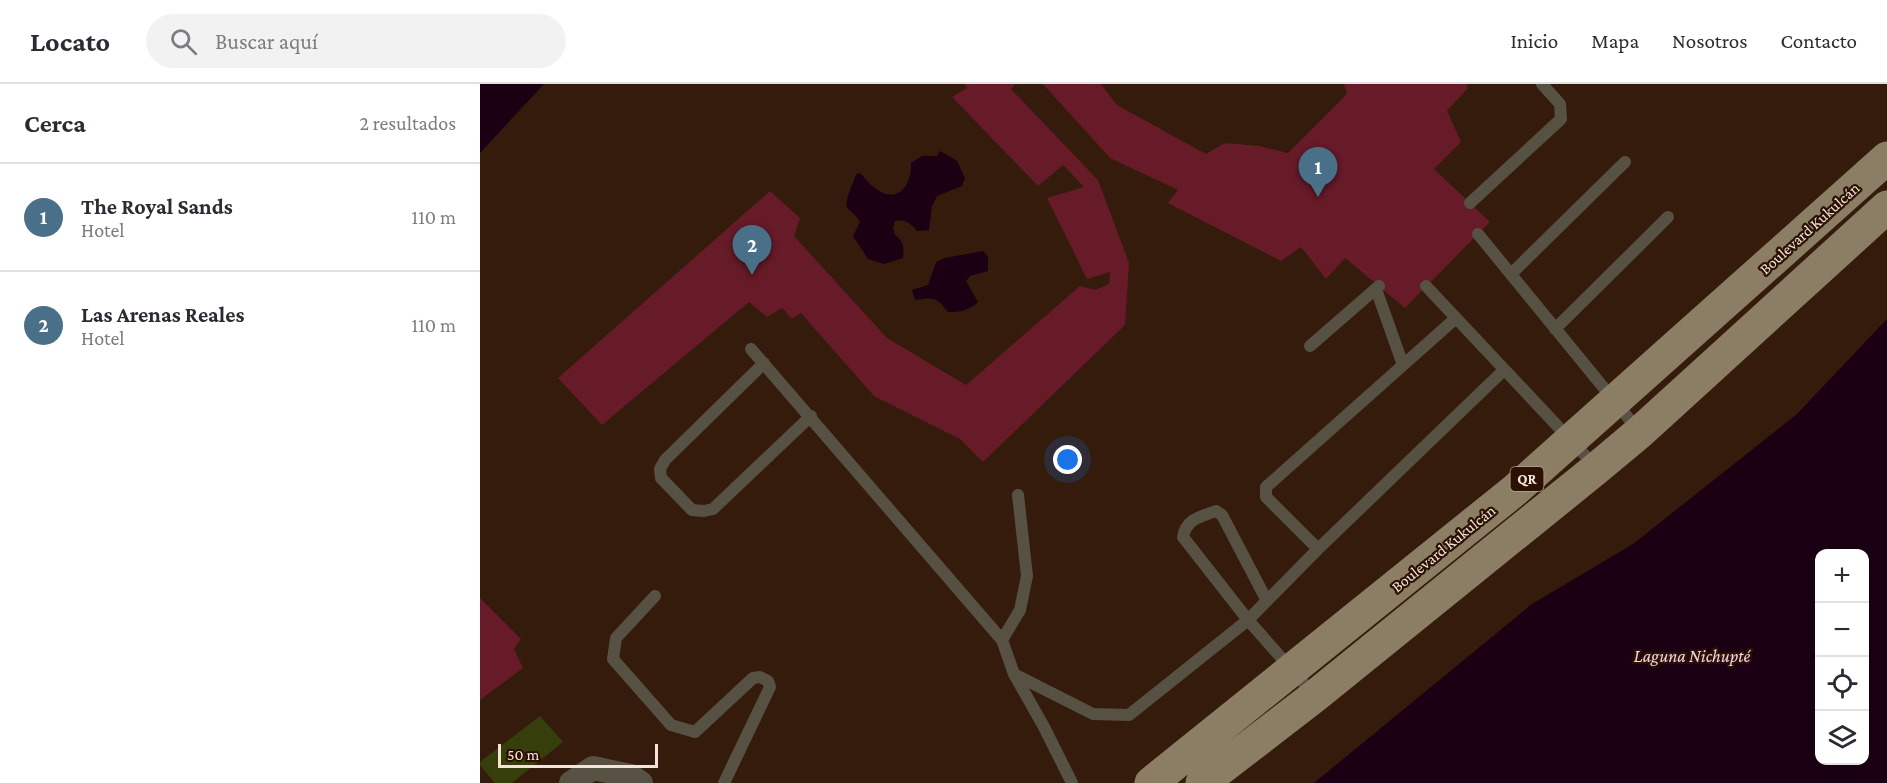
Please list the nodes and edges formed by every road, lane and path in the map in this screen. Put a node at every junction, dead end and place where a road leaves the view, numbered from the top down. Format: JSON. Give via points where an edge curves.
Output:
{"nodes":[{"id":1,"x":1542,"y":84,"type":"edge"},
{"id":2,"x":1887,"y":158,"type":"edge"},
{"id":3,"x":1625,"y":162,"type":"dead end"},
{"id":4,"x":1470,"y":203,"type":"dead end"},
{"id":5,"x":1887,"y":207,"type":"edge"},
{"id":6,"x":1668,"y":217,"type":"dead end"},
{"id":7,"x":1478,"y":234,"type":"dead end"},
{"id":8,"x":1511,"y":274,"type":"junction"},
{"id":9,"x":1425,"y":286,"type":"dead end"},
{"id":10,"x":1456,"y":318,"type":"junction"},
{"id":11,"x":1556,"y":329,"type":"junction"},
{"id":12,"x":1310,"y":346,"type":"dead end"},
{"id":13,"x":752,"y":349,"type":"dead end"},
{"id":14,"x":764,"y":363,"type":"junction"},
{"id":15,"x":1403,"y":365,"type":"junction"},
{"id":16,"x":1504,"y":370,"type":"junction"},
{"id":17,"x":1616,"y":401,"type":"junction"},
{"id":18,"x":811,"y":416,"type":"junction"},
{"id":19,"x":1640,"y":432,"type":"junction"},
{"id":20,"x":1570,"y":441,"type":"junction"},
{"id":21,"x":1597,"y":468,"type":"junction"},
{"id":22,"x":1018,"y":495,"type":"dead end"},
{"id":23,"x":1318,"y":549,"type":"junction"},
{"id":24,"x":655,"y":596,"type":"dead end"},
{"id":25,"x":1267,"y":601,"type":"junction"},
{"id":26,"x":1248,"y":620,"type":"junction"},
{"id":27,"x":1002,"y":640,"type":"junction"},
{"id":28,"x":1292,"y":670,"type":"junction"},
{"id":29,"x":1014,"y":674,"type":"junction"},
{"id":30,"x":1315,"y":696,"type":"junction"},
{"id":31,"x":571,"y":783,"type":"edge"},
{"id":32,"x":641,"y":783,"type":"edge"},
{"id":33,"x":724,"y":783,"type":"edge"},
{"id":34,"x":1072,"y":783,"type":"edge"},
{"id":35,"x":1151,"y":783,"type":"edge"},
{"id":36,"x":1202,"y":783,"type":"edge"}],
"edges":[{"from":1,"to":4,"type":"lane","via":[[1560,104],[1561,118]]},
{"from":2,"to":17,"type":"main road","name":"Boulevard Kukulcán","number":"QR"},
{"from":3,"to":8,"type":"lane"},
{"from":5,"to":19,"type":"main road","name":"Boulevard Kukulcán","number":"QR"},
{"from":6,"to":11,"type":"lane"},
{"from":7,"to":8,"type":"lane"},
{"from":8,"to":11,"type":"lane"},
{"from":9,"to":10,"type":"lane"},
{"from":10,"to":15,"type":"lane"},
{"from":10,"to":16,"type":"lane"},
{"from":11,"to":17,"type":"lane"},
{"from":12,"to":15,"type":"lane","via":[[1377,288]]},
{"from":13,"to":14,"type":"lane"},
{"from":14,"to":18,"type":"lane"},
{"from":14,"to":18,"type":"lane","via":[[665,460],[660,469],[662,478],[692,510],[713,509]]},
{"from":15,"to":23,"type":"lane","via":[[1266,487],[1266,497]]},
{"from":16,"to":20,"type":"lane"},
{"from":16,"to":23,"type":"lane"},
{"from":17,"to":19,"type":"lane"},
{"from":17,"to":20,"type":"main road","name":"Boulevard Kukulcán","number":"QR"},
{"from":18,"to":27,"type":"lane"},
{"from":19,"to":21,"type":"main road","name":"Boulevard Kukulcán","number":"QR"},
{"from":20,"to":21,"type":"lane"},
{"from":20,"to":28,"type":"main road","name":"Boulevard Kukulcán","number":"QR"},
{"from":21,"to":30,"type":"main road","name":"Boulevard Kukulcán","number":"QR"},
{"from":22,"to":27,"type":"lane","via":[[1027,576],[1020,610]]},
{"from":23,"to":25,"type":"lane"},
{"from":24,"to":33,"type":"lane","via":[[616,638],[613,659],[671,725],[695,732],[753,678],[768,681],[770,687]]},
{"from":25,"to":26,"type":"lane"},
{"from":25,"to":26,"type":"lane","via":[[1222,515],[1216,511],[1189,521],[1183,537]]},
{"from":26,"to":28,"type":"lane"},
{"from":26,"to":29,"type":"lane","via":[[1129,715],[1093,714]]},
{"from":27,"to":29,"type":"lane"},
{"from":28,"to":30,"type":"lane"},
{"from":28,"to":35,"type":"main road","name":"Boulevard Kukulcán","number":"QR"},
{"from":29,"to":34,"type":"lane"},
{"from":30,"to":36,"type":"main road","name":"Boulevard Kukulcán","number":"QR"},
{"from":31,"to":32,"type":"street","via":[[593,768],[631,776]]}]}
